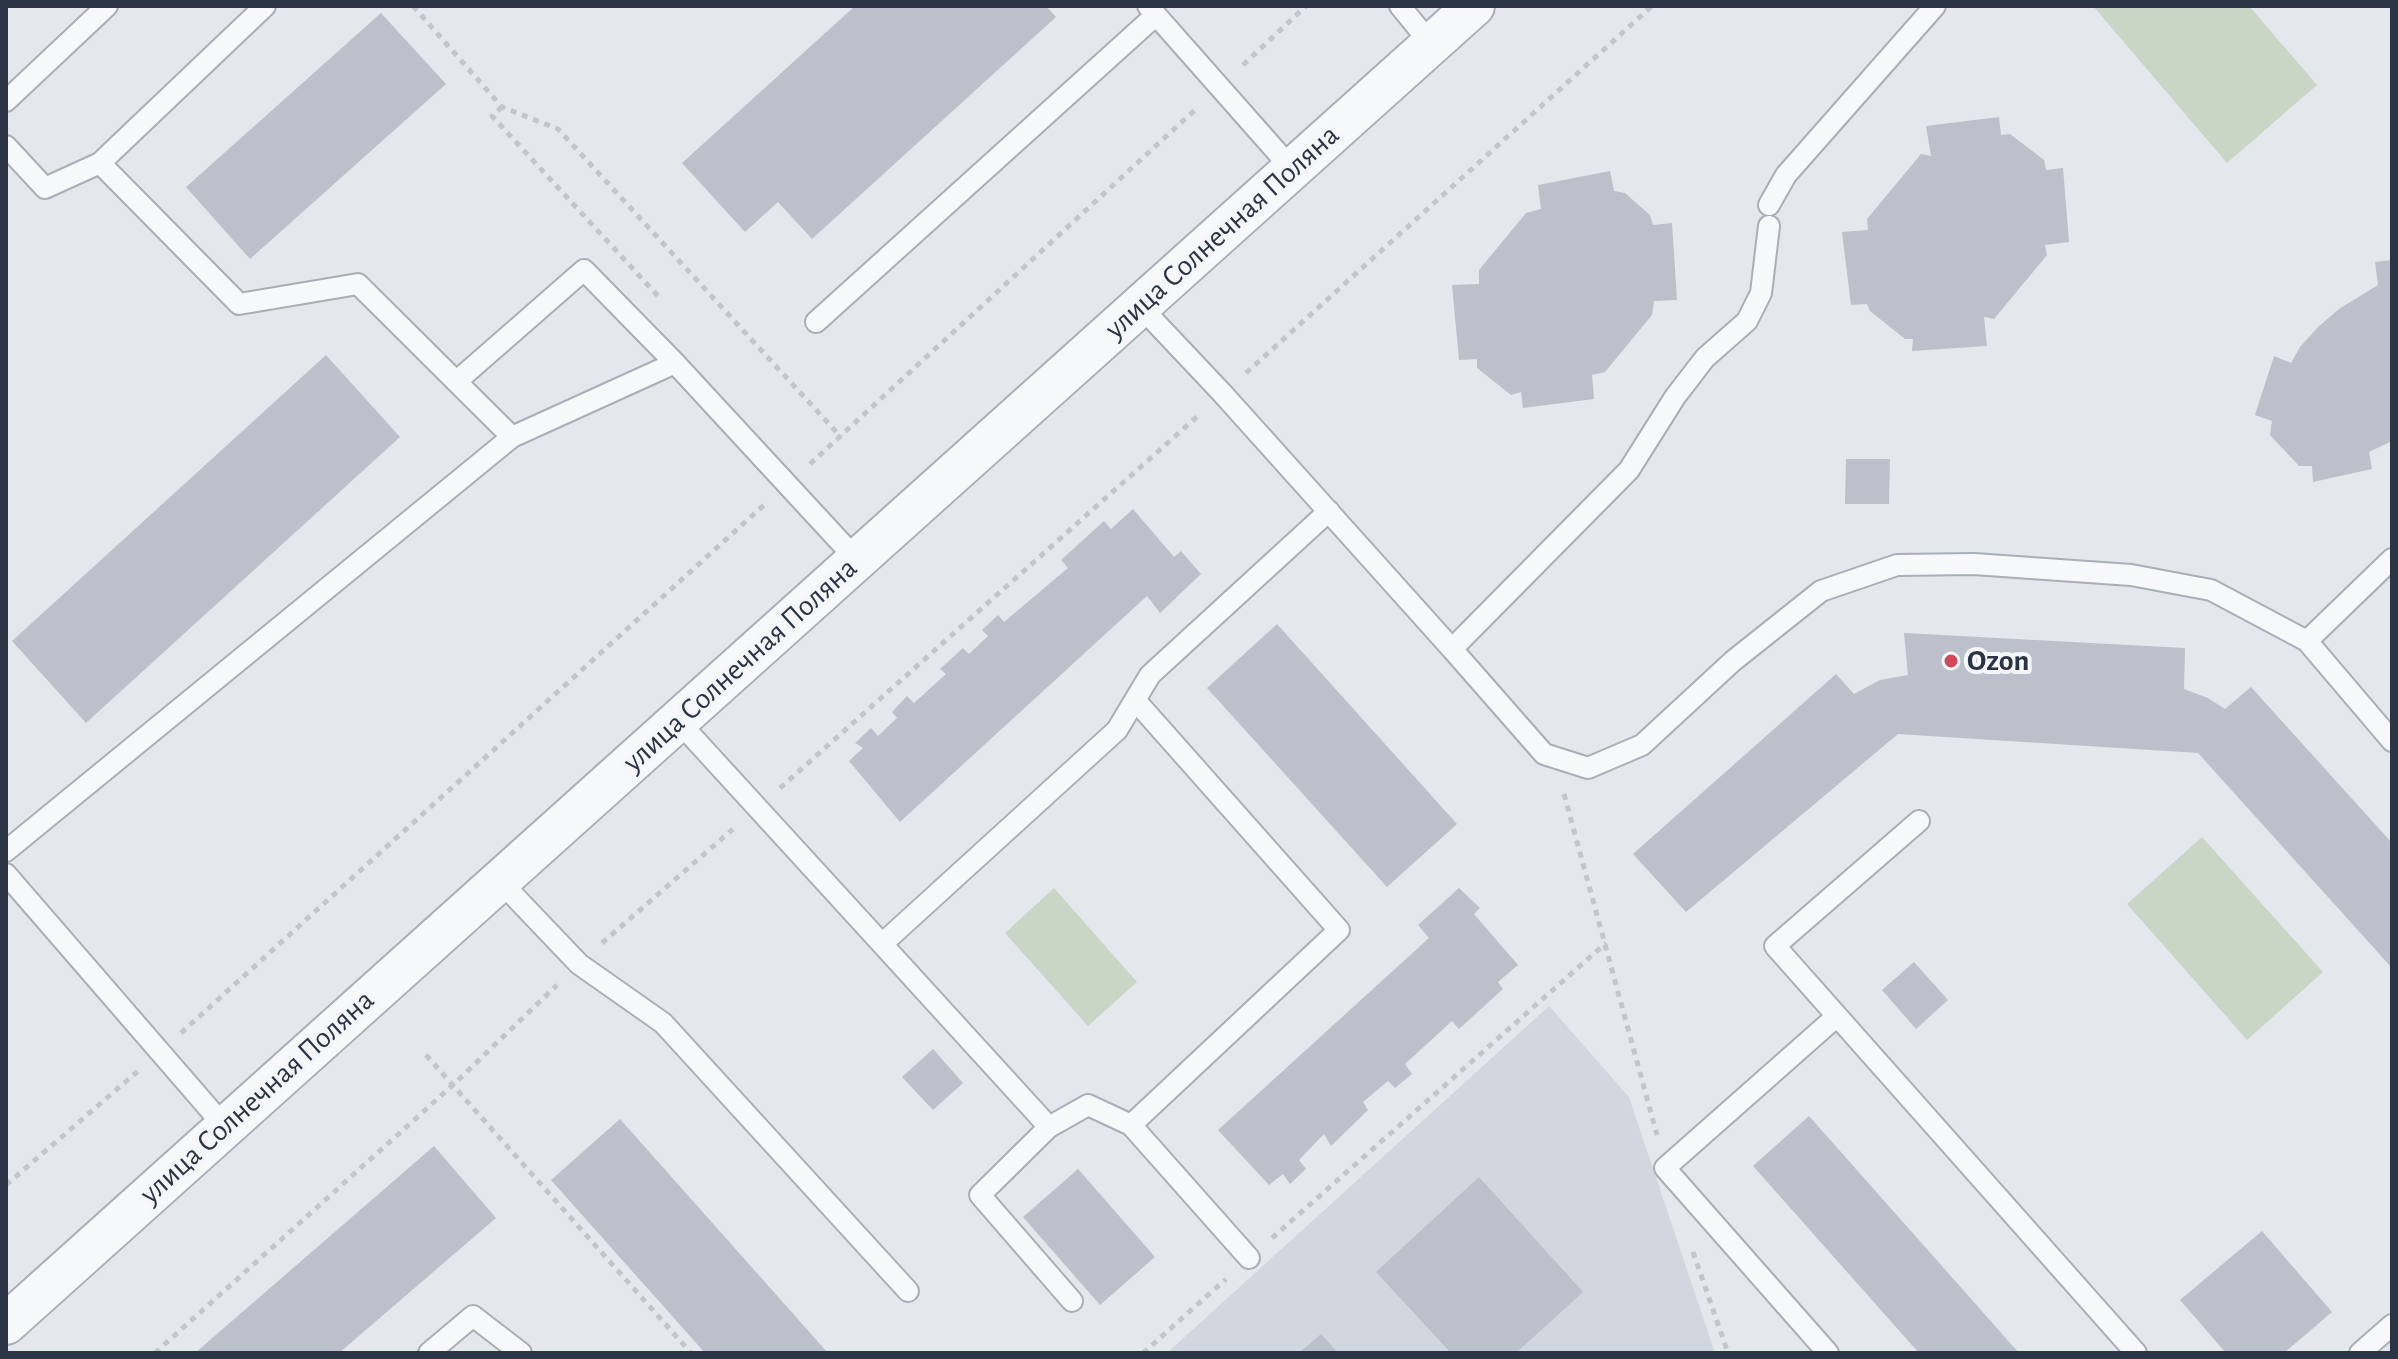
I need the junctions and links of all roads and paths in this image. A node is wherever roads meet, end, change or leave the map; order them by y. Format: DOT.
graph roads {
  1 [pos="107,6"];
  2 [pos="265,6"];
  3 [pos="413,6"];
  4 [pos="1306,6"];
  5 [pos="1400,6"];
  6 [pos="1474,6"];
  7 [pos="1652,6"];
  8 [pos="1935,6"];
  9 [pos="1152,10"];
  10 [pos="1431,44"];
  11 [pos="1220,86"];
  12 [pos="6,101"];
  13 [pos="502,107"];
  14 [pos="6,146"];
  15 [pos="100,163"];
  16 [pos="1292,169"];
  17 [pos="665,303"];
  18 [pos="1140,306"];
  19 [pos="816,322"];
  20 [pos="675,363"];
  21 [pos="457,381"];
  22 [pos="1223,394"];
  23 [pos="512,437"];
  24 [pos="841,437"];
  25 [pos="802,450"];
  26 [pos="812,462"];
  27 [pos="788,484"];
  28 [pos="1329,511"];
  29 [pos="2392,559"];
  30 [pos="857,560"];
  31 [pos="2307,641"];
  32 [pos="1452,649"];
  33 [pos="1135,700"];
  34 [pos="678,721"];
  35 [pos="2392,741"];
  36 [pos="1553,758"];
  37 [pos="758,808"];
  38 [pos="1919,821"];
  39 [pos="6,851"];
  40 [pos="6,874"];
  41 [pos="498,879"];
  42 [pos="1606,943"];
  43 [pos="882,944"];
  44 [pos="579,964"];
  45 [pos="1837,1016"];
  46 [pos="159,1053"];
  47 [pos="426,1055"];
  48 [pos="453,1085"];
  49 [pos="1131,1125"];
  50 [pos="225,1127"];
  51 [pos="1049,1127"];
  52 [pos="1665,1168"];
  53 [pos="6,1185"];
  54 [pos="1689,1239"];
  55 [pos="1249,1258"];
  56 [pos="908,1291"];
  57 [pos="1072,1301"];
  58 [pos="6,1324"];
  59 [pos="2392,1325"];
  60 [pos="155,1353"];
  61 [pos="429,1353"];
  62 [pos="521,1353"];
  63 [pos="691,1353"];
  64 [pos="1143,1353"];
  65 [pos="1728,1353"];
  66 [pos="1828,1353"];
  67 [pos="2136,1353"];
  68 [pos="2360,1353"];
  1 -- 12 [label="lane"];
  2 -- 15 [label="lane"];
  3 -- 13 [label="path"];
  4 -- 11 [label="path"];
  5 -- 10 [label="lane"];
  6 -- 10 [label="street, улица Солнечная Поляна"];
  7 -- 22 [label="path"];
  8 -- 32 [label="lane"];
  9 -- 11 [label="lane"];
  9 -- 19 [label="lane"];
  10 -- 16 [label="street, улица Солнечная Поляна"];
  11 -- 16 [label="lane"];
  11 -- 24 [label="path"];
  13 -- 17 [label="path"];
  13 -- 24 [label="path"];
  14 -- 15 [label="lane"];
  15 -- 21 [label="lane"];
  16 -- 18 [label="street, улица Солнечная Поляна"];
  18 -- 22 [label="lane"];
  18 -- 30 [label="street, улица Солнечная Поляна"];
  20 -- 21 [label="lane"];
  20 -- 23 [label="lane"];
  20 -- 27 [label="lane"];
  21 -- 23 [label="lane"];
  22 -- 28 [label="lane"];
  22 -- 37 [label="path"];
  23 -- 39 [label="lane"];
  24 -- 26 [label="path"];
  25 -- 26 [label="path"];
  26 -- 27 [label="path"];
  27 -- 30 [label="lane"];
  27 -- 46 [label="path"];
  28 -- 32 [label="lane"];
  28 -- 33 [label="lane"];
  29 -- 31 [label="lane"];
  30 -- 34 [label="street, улица Солнечная Поляна"];
  31 -- 35 [label="lane"];
  31 -- 36 [label="lane"];
  32 -- 36 [label="lane"];
  33 -- 43 [label="lane"];
  33 -- 49 [label="lane"];
  34 -- 37 [label="lane"];
  34 -- 41 [label="street, улица Солнечная Поляна"];
  36 -- 42 [label="path"];
  37 -- 43 [label="lane"];
  37 -- 44 [label="path"];
  38 -- 45 [label="lane"];
  40 -- 46 [label="lane"];
  41 -- 44 [label="lane"];
  41 -- 50 [label="street, улица Солнечная Поляна"];
  42 -- 52 [label="path"];
  42 -- 55 [label="path"];
  43 -- 51 [label="lane"];
  44 -- 48 [label="path"];
  44 -- 56 [label="lane"];
  45 -- 52 [label="lane"];
  45 -- 67 [label="lane"];
  46 -- 50 [label="lane"];
  46 -- 53 [label="path"];
  47 -- 48 [label="path"];
  48 -- 60 [label="path"];
  48 -- 63 [label="path"];
  49 -- 51 [label="lane"];
  49 -- 55 [label="lane"];
  50 -- 58 [label="street, улица Солнечная Поляна"];
  51 -- 57 [label="lane"];
  52 -- 66 [label="lane"];
  54 -- 65 [label="path"];
  55 -- 64 [label="path"];
  59 -- 68 [label="lane"];
  61 -- 62 [label="lane"];
}
